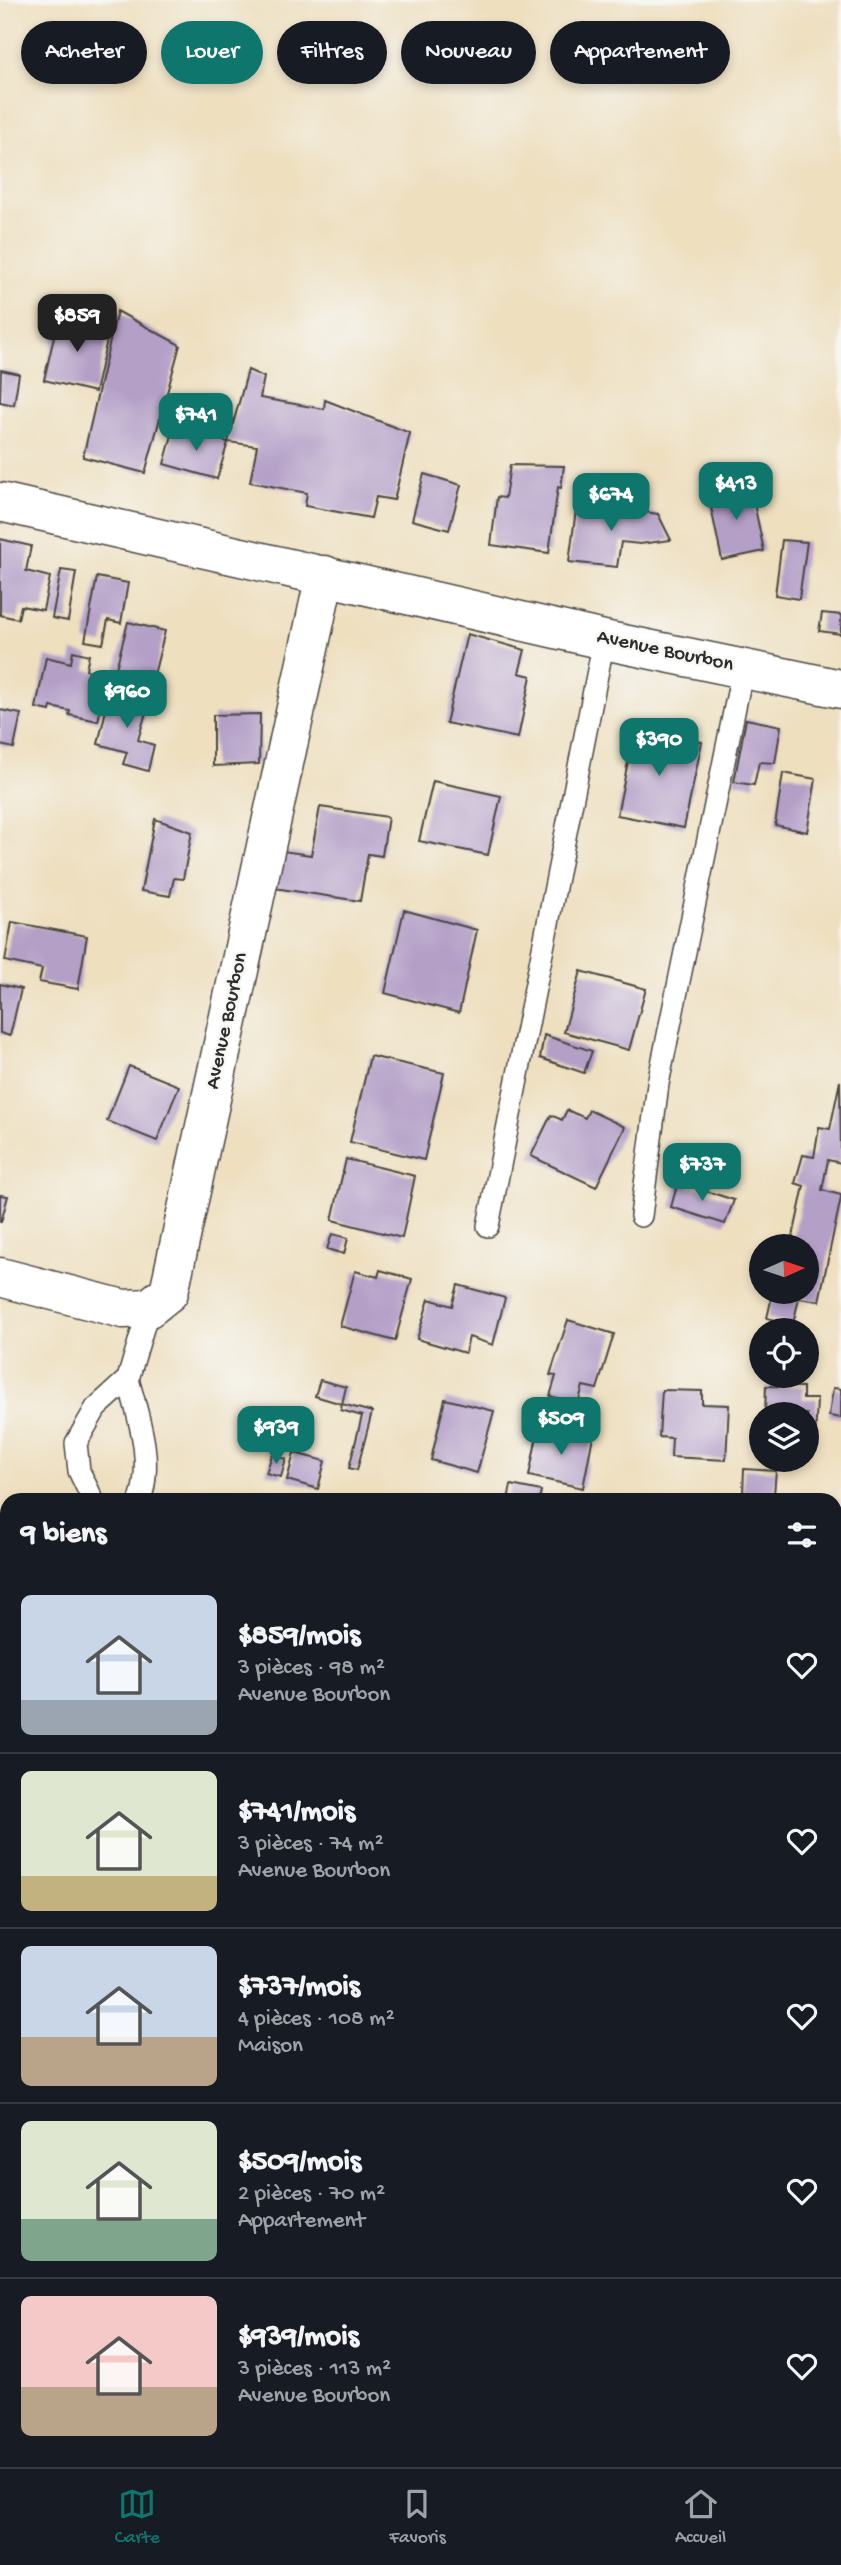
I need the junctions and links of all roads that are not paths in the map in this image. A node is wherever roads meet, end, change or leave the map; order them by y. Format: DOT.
graph roads {
  1 [pos="0,502"];
  2 [pos="325,575"];
  3 [pos="604,640"];
  4 [pos="743,668"];
  5 [pos="841,689"];
  6 [pos="641,1216"];
  7 [pos="488,1226"];
  8 [pos="0,1277"];
  9 [pos="149,1308"];
  10 [pos="128,1379"];
  11 [pos="90,1493"];
  12 [pos="142,1493"];
  1 -- 2 [label="street, Avenue Bourbon"];
  2 -- 3 [label="street, Avenue Bourbon"];
  2 -- 9 [label="street, Avenue Bourbon"];
  3 -- 4 [label="street, Avenue Bourbon"];
  3 -- 7 [label="lane"];
  4 -- 5 [label="street, Avenue Bourbon"];
  4 -- 6 [label="lane"];
  8 -- 9 [label="street"];
  9 -- 10 [label="lane"];
  10 -- 11 [label="lane"];
  10 -- 12 [label="lane"];
}
